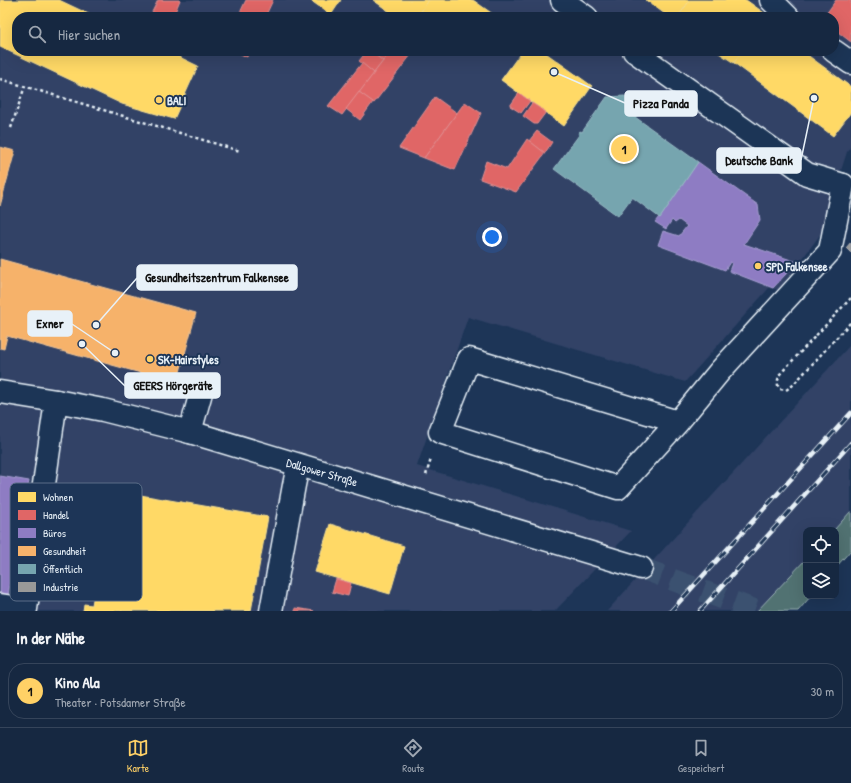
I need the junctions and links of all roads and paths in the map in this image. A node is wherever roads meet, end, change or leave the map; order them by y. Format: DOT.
graph roads {
  1 [pos="562,0"];
  2 [pos="771,0"];
  3 [pos="579,12"];
  4 [pos="783,12"];
  5 [pos="839,55"];
  6 [pos="641,56"];
  7 [pos="851,63"];
  8 [pos="0,79"];
  9 [pos="25,86"];
  10 [pos="12,128"];
  11 [pos="240,151"];
  12 [pos="847,183"];
  13 [pos="851,298"];
  14 [pos="851,322"];
  15 [pos="202,388"];
  16 [pos="0,392"];
  17 [pos="56,401"];
  18 [pos="678,422"];
  19 [pos="190,432"];
  20 [pos="298,466"];
  21 [pos="44,483"];
  22 [pos="641,568"];
  23 [pos="27,601"];
  24 [pos="0,605"];
  25 [pos="271,611"];
  1 -- 3 [label="street"];
  2 -- 4 [label="street"];
  5 -- 7 [label="street"];
  6 -- 12 [label="street"];
  8 -- 9 [label="path"];
  9 -- 10 [label="path"];
  9 -- 11 [label="path"];
  12 -- 18 [label="street"];
  13 -- 14 [label="path"];
  15 -- 19 [label="street"];
  16 -- 17 [label="street, Dallgower Straße"];
  17 -- 19 [label="street, Dallgower Straße"];
  17 -- 21 [label="street"];
  18 -- 18 [label="street"];
  19 -- 20 [label="street, Dallgower Straße"];
  20 -- 22 [label="street, Dallgower Straße"];
  20 -- 25 [label="street"];
  23 -- 24 [label="street"];
}
